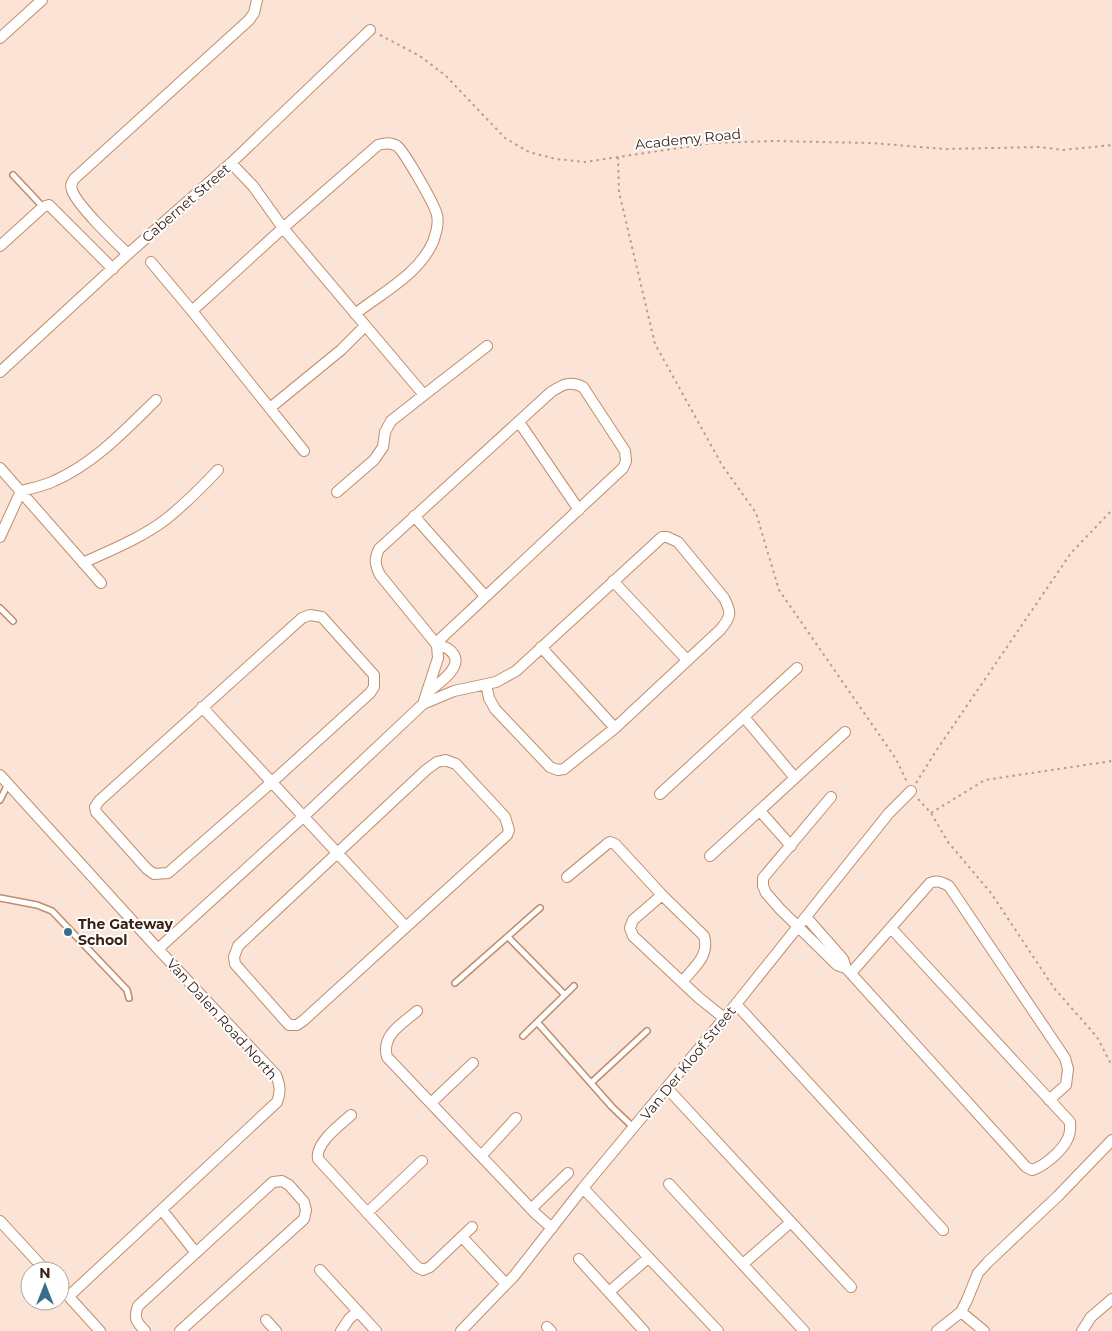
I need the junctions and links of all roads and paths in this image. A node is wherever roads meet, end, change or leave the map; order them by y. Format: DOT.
graph roads {
  1 [pos="42,0"];
  2 [pos="257,0"];
  3 [pos="370,30"];
  4 [pos="0,38"];
  5 [pos="1112,145"];
  6 [pos="618,157"];
  7 [pos="231,163"];
  8 [pos="12,175"];
  9 [pos="43,207"];
  10 [pos="283,228"];
  11 [pos="0,246"];
  12 [pos="128,254"];
  13 [pos="151,262"];
  14 [pos="113,269"];
  15 [pos="192,310"];
  16 [pos="355,314"];
  17 [pos="365,326"];
  18 [pos="487,346"];
  19 [pos="0,372"];
  20 [pos="424,394"];
  21 [pos="156,400"];
  22 [pos="270,408"];
  23 [pos="519,422"];
  24 [pos="304,451"];
  25 [pos="0,468"];
  26 [pos="218,470"];
  27 [pos="21,491"];
  28 [pos="337,492"];
  29 [pos="578,510"];
  30 [pos="1112,510"];
  31 [pos="414,516"];
  32 [pos="0,537"];
  33 [pos="84,563"];
  34 [pos="613,581"];
  35 [pos="100,583"];
  36 [pos="485,596"];
  37 [pos="0,608"];
  38 [pos="13,622"];
  39 [pos="437,644"];
  40 [pos="541,647"];
  41 [pos="687,660"];
  42 [pos="797,668"];
  43 [pos="486,684"];
  44 [pos="424,699"];
  45 [pos="202,708"];
  46 [pos="744,717"];
  47 [pos="615,728"];
  48 [pos="845,732"];
  49 [pos="1112,761"];
  50 [pos="0,775"];
  51 [pos="795,778"];
  52 [pos="272,782"];
  53 [pos="8,784"];
  54 [pos="911,791"];
  55 [pos="660,794"];
  56 [pos="831,797"];
  57 [pos="0,800"];
  58 [pos="760,811"];
  59 [pos="931,813"];
  60 [pos="304,817"];
  61 [pos="791,846"];
  62 [pos="338,852"];
  63 [pos="710,856"];
  64 [pos="567,877"];
  65 [pos="662,894"];
  66 [pos="0,898"];
  67 [pos="540,908"];
  68 [pos="806,917"];
  69 [pos="799,926"];
  70 [pos="406,928"];
  71 [pos="891,928"];
  72 [pos="508,936"];
  73 [pos="818,939"];
  74 [pos="158,949"];
  75 [pos="848,971"];
  76 [pos="682,982"];
  77 [pos="454,983"];
  78 [pos="574,986"];
  79 [pos="565,995"];
  80 [pos="129,998"];
  81 [pos="736,1004"];
  82 [pos="417,1011"];
  83 [pos="724,1018"];
  84 [pos="537,1022"];
  85 [pos="647,1031"];
  86 [pos="523,1036"];
  87 [pos="473,1063"];
  88 [pos="1112,1066"];
  89 [pos="591,1083"];
  90 [pos="666,1088"];
  91 [pos="1049,1100"];
  92 [pos="431,1103"];
  93 [pos="351,1115"];
  94 [pos="516,1118"];
  95 [pos="634,1128"];
  96 [pos="1112,1140"];
  97 [pos="482,1155"];
  98 [pos="422,1161"];
  99 [pos="568,1173"];
  100 [pos="669,1184"];
  101 [pos="583,1188"];
  102 [pos="531,1209"];
  103 [pos="162,1210"];
  104 [pos="367,1213"];
  105 [pos="0,1221"];
  106 [pos="791,1222"];
  107 [pos="472,1227"];
  108 [pos="552,1228"];
  109 [pos="943,1230"];
  110 [pos="462,1237"];
  111 [pos="196,1253"];
  112 [pos="648,1258"];
  113 [pos="579,1259"];
  114 [pos="37,1261"];
  115 [pos="743,1264"];
  116 [pos="320,1270"];
  117 [pos="506,1284"];
  118 [pos="851,1287"];
  119 [pos="609,1292"];
  120 [pos="70,1295"];
  121 [pos="70,1297"];
  122 [pos="1112,1299"];
  123 [pos="358,1311"];
  124 [pos="961,1312"];
  125 [pos="266,1320"];
  126 [pos="100,1331"];
  127 [pos="145,1331"];
  128 [pos="180,1331"];
  129 [pos="276,1331"];
  130 [pos="341,1331"];
  131 [pos="376,1331"];
  132 [pos="462,1331"];
  133 [pos="644,1331"];
  134 [pos="718,1331"];
  135 [pos="804,1331"];
  136 [pos="936,1331"];
  137 [pos="984,1331"];
  138 [pos="1082,1331"];
  1 -- 4 [label="street"];
  2 -- 12 [label="street"];
  3 -- 6 [label="path, Academy Road"];
  3 -- 7 [label="street, Cabernet Street"];
  5 -- 6 [label="path, Academy Road"];
  6 -- 54 [label="path"];
  7 -- 10 [label="street"];
  7 -- 12 [label="street, Cabernet Street"];
  8 -- 9 [label="lane"];
  9 -- 11 [label="street"];
  9 -- 14 [label="street"];
  10 -- 15 [label="street"];
  10 -- 16 [label="street"];
  10 -- 16 [label="street"];
  12 -- 14 [label="street, Cabernet Street"];
  13 -- 15 [label="street"];
  14 -- 19 [label="street, Cabernet Street"];
  15 -- 22 [label="street"];
  16 -- 17 [label="street"];
  17 -- 20 [label="street"];
  17 -- 22 [label="street"];
  18 -- 20 [label="street"];
  20 -- 28 [label="street"];
  21 -- 27 [label="street"];
  22 -- 24 [label="street"];
  23 -- 29 [label="street"];
  23 -- 29 [label="street"];
  23 -- 31 [label="street"];
  25 -- 27 [label="street"];
  26 -- 33 [label="street"];
  27 -- 32 [label="street"];
  27 -- 33 [label="street"];
  29 -- 36 [label="street"];
  30 -- 54 [label="path"];
  31 -- 36 [label="street"];
  31 -- 39 [label="street"];
  33 -- 35 [label="street"];
  34 -- 40 [label="street"];
  34 -- 41 [label="street"];
  34 -- 41 [label="street"];
  36 -- 39 [label="street"];
  37 -- 38 [label="lane"];
  39 -- 44 [label="street"];
  39 -- 44 [label="street"];
  40 -- 43 [label="street"];
  40 -- 47 [label="street"];
  41 -- 47 [label="street"];
  42 -- 46 [label="street"];
  43 -- 44 [label="street"];
  43 -- 47 [label="street"];
  44 -- 60 [label="street"];
  45 -- 52 [label="street"];
  45 -- 52 [label="street"];
  45 -- 52 [label="street"];
  46 -- 51 [label="street"];
  46 -- 55 [label="street"];
  48 -- 51 [label="street"];
  49 -- 59 [label="path"];
  50 -- 53 [label="street, Van Dalen Road North"];
  51 -- 58 [label="street"];
  52 -- 60 [label="street"];
  53 -- 57 [label="lane"];
  53 -- 74 [label="street, Van Dalen Road North"];
  54 -- 59 [label="path"];
  54 -- 68 [label="street, Van Der Kloof Street"];
  56 -- 61 [label="street"];
  58 -- 61 [label="street"];
  58 -- 63 [label="street"];
  59 -- 88 [label="path"];
  60 -- 62 [label="street"];
  60 -- 74 [label="street"];
  61 -- 69 [label="street"];
  62 -- 70 [label="street"];
  62 -- 70 [label="street"];
  62 -- 70 [label="street"];
  64 -- 65 [label="street"];
  65 -- 76 [label="street"];
  65 -- 76 [label="street"];
  66 -- 80 [label="lane"];
  67 -- 72 [label="lane"];
  68 -- 69 [label="street, Van Der Kloof Street"];
  68 -- 73 [label="street"];
  69 -- 73 [label="street"];
  69 -- 81 [label="street, Van Der Kloof Street"];
  71 -- 75 [label="street"];
  71 -- 91 [label="street"];
  71 -- 91 [label="street"];
  72 -- 77 [label="lane"];
  72 -- 79 [label="lane"];
  73 -- 75 [label="street"];
  74 -- 103 [label="street, Van Dalen Road North"];
  75 -- 91 [label="street"];
  76 -- 83 [label="street"];
  78 -- 79 [label="lane"];
  79 -- 84 [label="lane"];
  81 -- 83 [label="street, Van Der Kloof Street"];
  81 -- 109 [label="street"];
  82 -- 92 [label="street"];
  83 -- 90 [label="street, Van Der Kloof Street"];
  84 -- 86 [label="lane"];
  84 -- 89 [label="lane"];
  85 -- 89 [label="lane"];
  87 -- 92 [label="street"];
  89 -- 95 [label="lane"];
  90 -- 95 [label="street, Van Der Kloof Street"];
  90 -- 106 [label="street"];
  92 -- 97 [label="street"];
  93 -- 104 [label="street"];
  94 -- 97 [label="street"];
  95 -- 101 [label="street, Van Der Kloof Street"];
  96 -- 124 [label="street"];
  97 -- 102 [label="street"];
  98 -- 104 [label="street"];
  99 -- 102 [label="street"];
  100 -- 115 [label="street"];
  101 -- 108 [label="street, Van Der Kloof Street"];
  101 -- 112 [label="street"];
  102 -- 108 [label="street"];
  103 -- 111 [label="street"];
  103 -- 120 [label="street, Van Dalen Road North"];
  104 -- 110 [label="street"];
  105 -- 114 [label="street"];
  106 -- 115 [label="street"];
  106 -- 118 [label="street"];
  107 -- 110 [label="street"];
  108 -- 117 [label="street, Van Der Kloof Street"];
  110 -- 117 [label="street"];
  111 -- 127 [label="street"];
  111 -- 128 [label="street"];
  112 -- 119 [label="street"];
  112 -- 134 [label="street"];
  113 -- 119 [label="street"];
  115 -- 135 [label="street"];
  116 -- 123 [label="street"];
  117 -- 132 [label="street, Van Der Kloof Street"];
  119 -- 133 [label="street"];
  121 -- 126 [label="street"];
  122 -- 138 [label="street"];
  123 -- 130 [label="street"];
  123 -- 131 [label="street"];
  124 -- 136 [label="street"];
  124 -- 137 [label="street"];
  125 -- 129 [label="street"];
}
